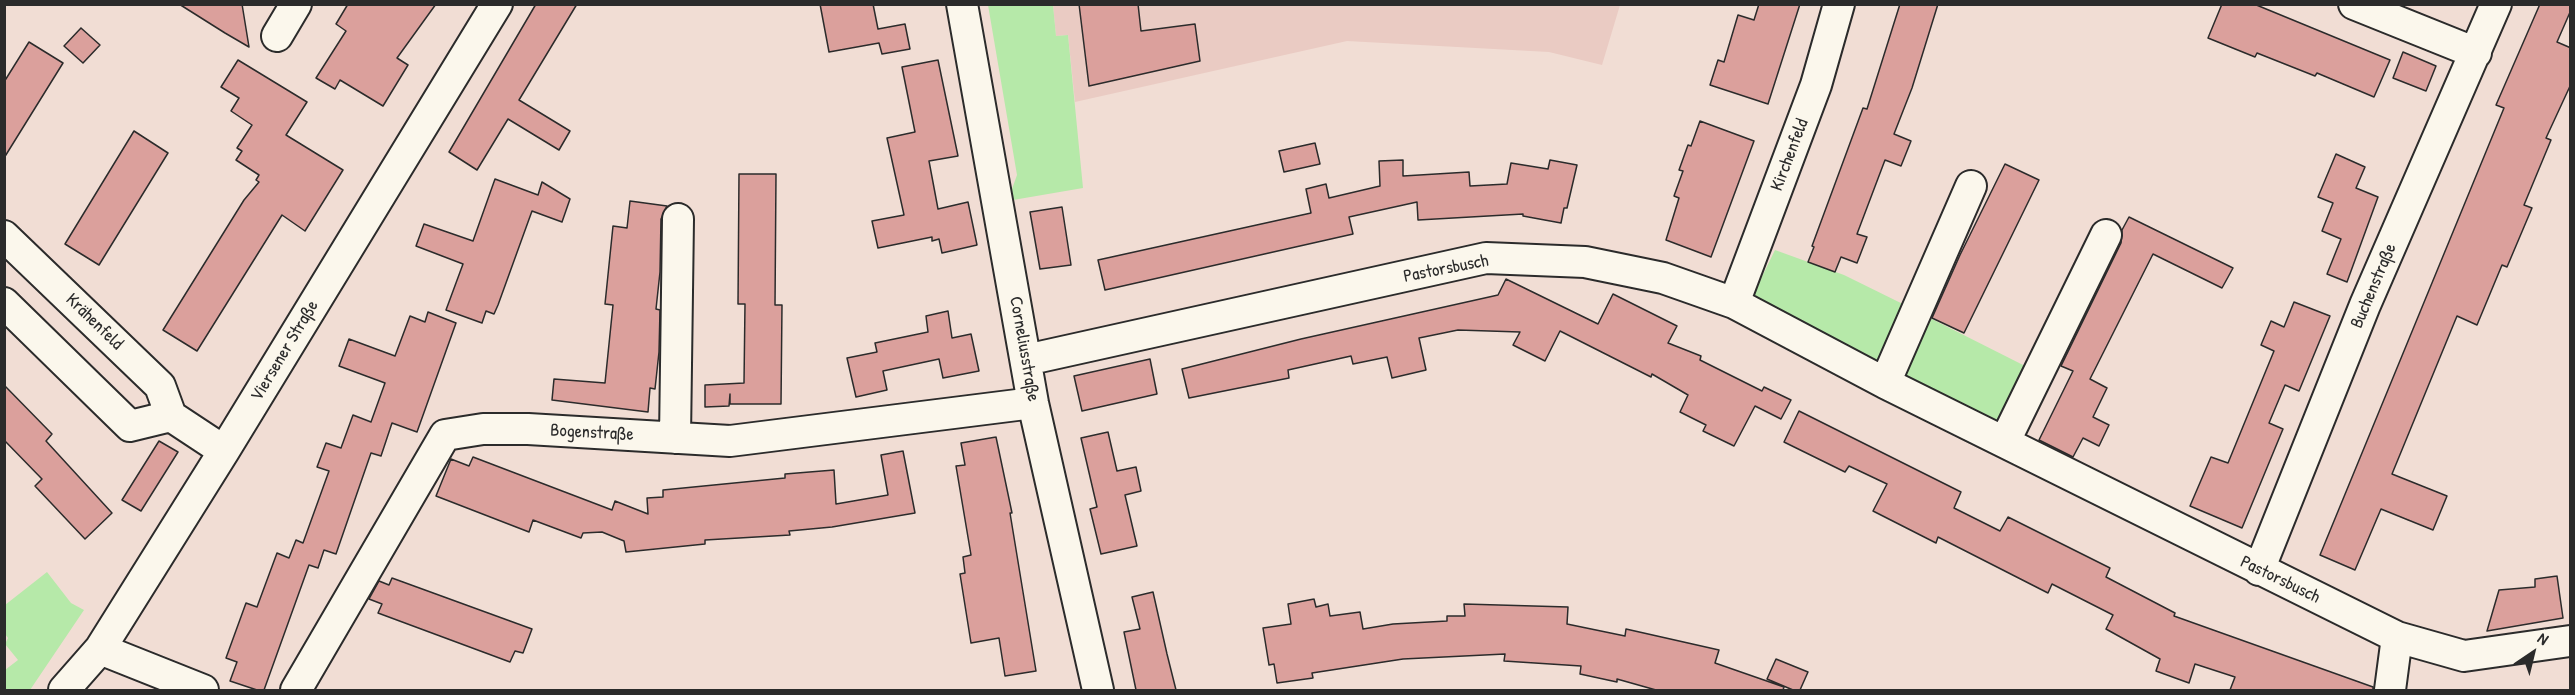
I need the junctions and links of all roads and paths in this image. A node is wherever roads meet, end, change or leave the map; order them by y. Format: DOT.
graph roads {
  1 [pos="296,4"];
  2 [pos="497,4"];
  3 [pos="962,4"];
  4 [pos="1839,4"];
  5 [pos="2354,4"];
  6 [pos="2496,4"];
  7 [pos="277,36"];
  8 [pos="2476,53"];
  9 [pos="1971,186"];
  10 [pos="678,219"];
  11 [pos="2106,235"];
  12 [pos="4,236"];
  13 [pos="4,303"];
  14 [pos="1734,303"];
  15 [pos="1026,360"];
  16 [pos="1885,383"];
  17 [pos="1033,403"];
  18 [pos="171,416"];
  19 [pos="675,438"];
  20 [pos="2005,441"];
  21 [pos="224,451"];
  22 [pos="2259,570"];
  23 [pos="2397,638"];
  24 [pos="2571,641"];
  25 [pos="100,649"];
  26 [pos="64,690"];
  27 [pos="203,690"];
  28 [pos="296,690"];
  29 [pos="1098,690"];
  30 [pos="2390,690"];
  1 -- 7 [label="street"];
  2 -- 21 [label="street, Viersener Straße"];
  3 -- 15 [label="street, Corneliusstraße"];
  4 -- 14 [label="street, Kirchenfeld"];
  5 -- 8 [label="street"];
  6 -- 8 [label="street, Buchenstraße"];
  8 -- 22 [label="street, Buchenstraße"];
  9 -- 16 [label="street"];
  10 -- 19 [label="street"];
  11 -- 20 [label="street"];
  12 -- 18 [label="street, Krähenfeld"];
  13 -- 18 [label="street"];
  14 -- 15 [label="street, Pastorsbusch"];
  14 -- 16 [label="street, Pastorsbusch"];
  15 -- 17 [label="street, Corneliusstraße"];
  16 -- 20 [label="street, Pastorsbusch"];
  17 -- 19 [label="street, Bogenstraße"];
  17 -- 29 [label="street, Corneliusstraße"];
  18 -- 21 [label="street"];
  19 -- 28 [label="street, Bogenstraße"];
  20 -- 22 [label="street, Pastorsbusch"];
  21 -- 25 [label="street, Viersener Straße"];
  22 -- 23 [label="street, Pastorsbusch"];
  23 -- 24 [label="street, Pastorsbusch"];
  23 -- 30 [label="street"];
  25 -- 26 [label="street, Viersener Straße"];
  25 -- 27 [label="street"];
}
